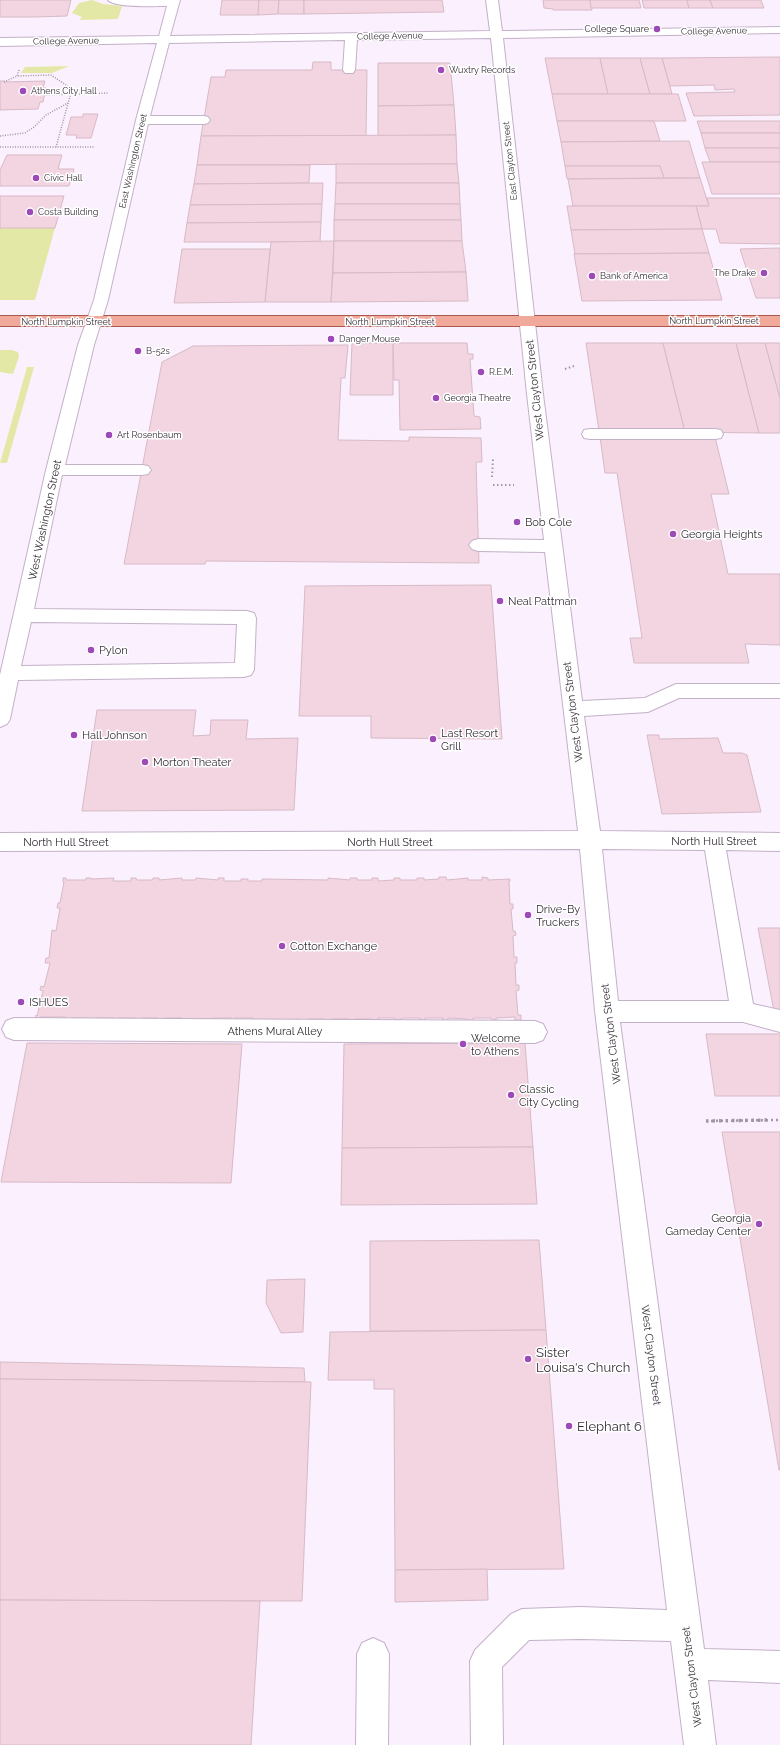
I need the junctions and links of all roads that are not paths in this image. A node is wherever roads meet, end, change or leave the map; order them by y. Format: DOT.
graph roads {
  1 [pos="114,0"];
  2 [pos="492,0"];
  3 [pos="174,1"];
  4 [pos="780,30"];
  5 [pos="496,35"];
  6 [pos="351,37"];
  7 [pos="164,39"];
  8 [pos="0,42"];
  9 [pos="349,70"];
  10 [pos="142,120"];
  11 [pos="204,120"];
  12 [pos="780,321"];
  13 [pos="0,322"];
  14 [pos="94,322"];
  15 [pos="528,322"];
  16 [pos="590,434"];
  17 [pos="715,434"];
  18 [pos="55,470"];
  19 [pos="142,470"];
  20 [pos="478,546"];
  21 [pos="554,546"];
  22 [pos="24,615"];
  23 [pos="11,673"];
  24 [pos="780,691"];
  25 [pos="573,709"];
  26 [pos="0,719"];
  27 [pos="590,840"];
  28 [pos="714,841"];
  29 [pos="0,842"];
  30 [pos="780,842"];
  31 [pos="607,1011"];
  32 [pos="743,1012"];
  33 [pos="780,1021"];
  34 [pos="14,1029"];
  35 [pos="535,1032"];
  36 [pos="686,1626"];
  37 [pos="373,1654"];
  38 [pos="690,1664"];
  39 [pos="780,1667"];
  40 [pos="372,1745"];
  41 [pos="487,1745"];
  42 [pos="700,1745"];
  1 -- 3 [label="street"];
  2 -- 5 [label="street, East Clayton Street"];
  3 -- 7 [label="street, East Washington Street"];
  4 -- 5 [label="street, College Avenue"];
  5 -- 6 [label="street, College Avenue"];
  5 -- 15 [label="street, East Clayton Street"];
  6 -- 7 [label="street, College Avenue"];
  6 -- 9 [label="street"];
  7 -- 8 [label="street, College Avenue"];
  7 -- 10 [label="street, East Washington Street"];
  10 -- 11 [label="street"];
  10 -- 14 [label="street, East Washington Street"];
  12 -- 15 [label="main road, North Lumpkin Street"];
  13 -- 14 [label="main road, North Lumpkin Street"];
  14 -- 15 [label="main road, North Lumpkin Street"];
  14 -- 18 [label="street, West Washington Street"];
  15 -- 21 [label="street, West Clayton Street"];
  16 -- 17 [label="street"];
  18 -- 19 [label="street"];
  18 -- 22 [label="street, West Washington Street"];
  20 -- 21 [label="street"];
  21 -- 25 [label="street, West Clayton Street"];
  22 -- 23 [label="street, West Washington Street"];
  22 -- 23 [label="street"];
  23 -- 26 [label="street, West Washington Street"];
  24 -- 25 [label="street"];
  25 -- 27 [label="street, West Clayton Street"];
  27 -- 28 [label="street, North Hull Street"];
  27 -- 29 [label="street, North Hull Street"];
  27 -- 31 [label="street, West Clayton Street"];
  28 -- 30 [label="street, North Hull Street"];
  28 -- 32 [label="street"];
  31 -- 32 [label="street"];
  31 -- 36 [label="street, West Clayton Street"];
  32 -- 33 [label="street"];
  34 -- 35 [label="street, Athens Mural Alley"];
  36 -- 38 [label="street, West Clayton Street"];
  36 -- 41 [label="street"];
  37 -- 40 [label="street"];
  38 -- 39 [label="street"];
  38 -- 42 [label="street, West Clayton Street"];
}
